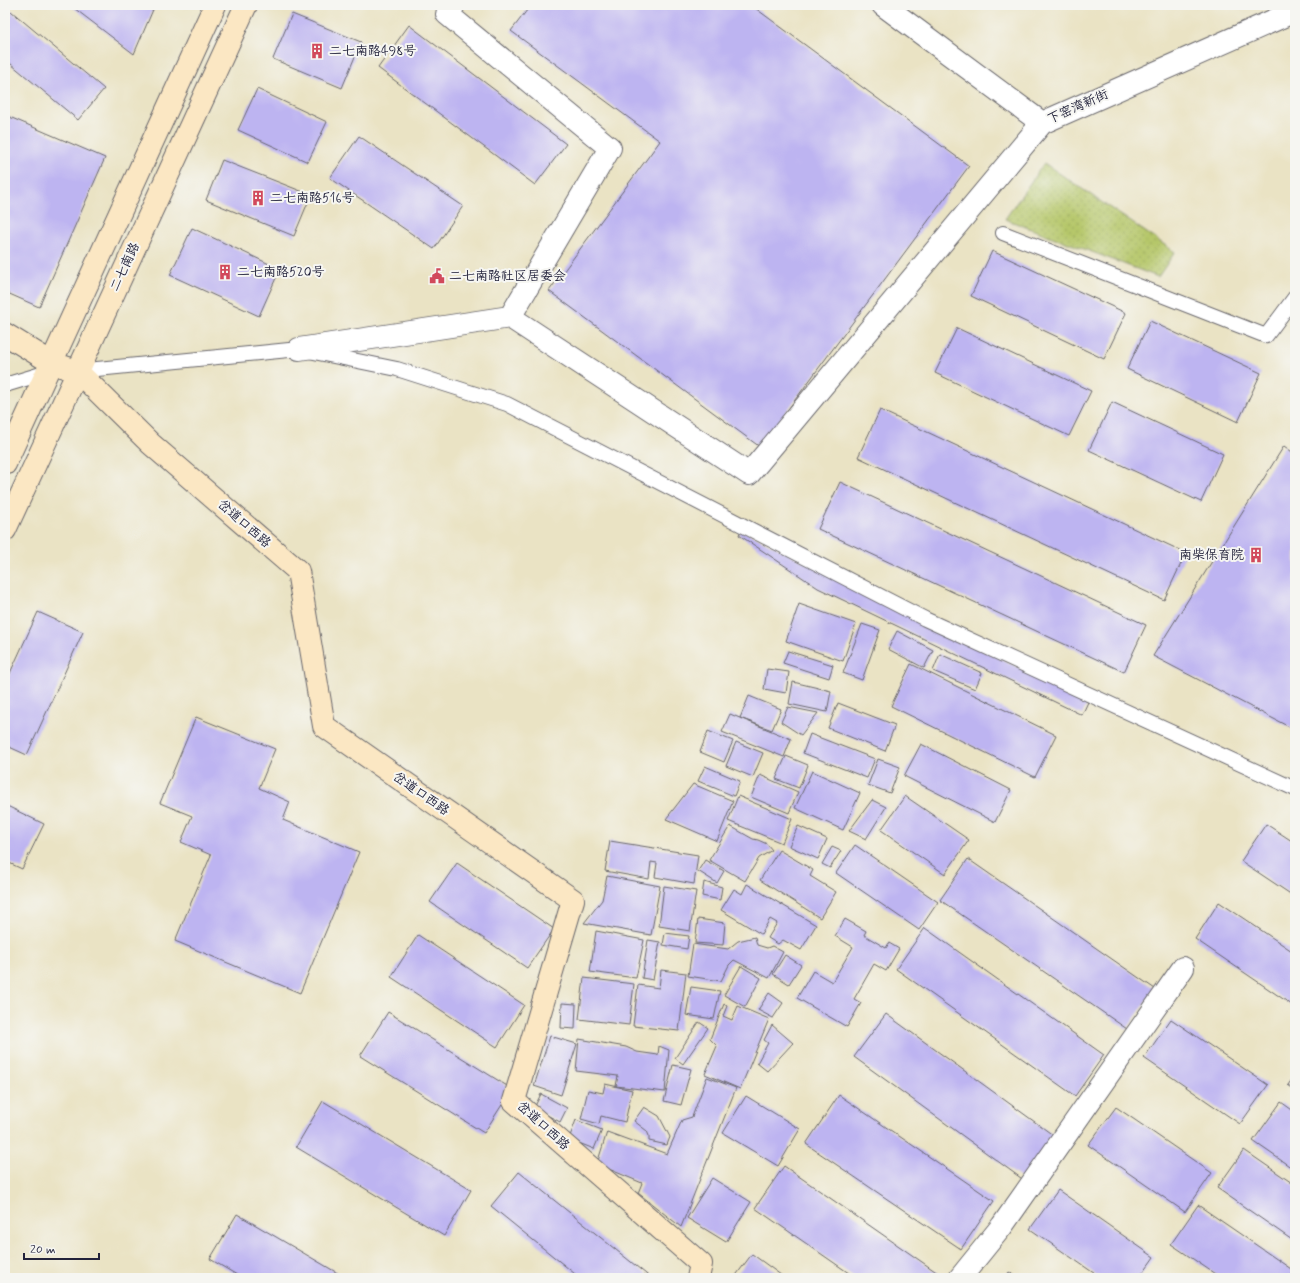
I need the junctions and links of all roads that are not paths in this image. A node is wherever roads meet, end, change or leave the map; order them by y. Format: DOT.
graph roads {
  1 [pos="215,5"];
  2 [pos="246,5"];
  3 [pos="454,5"];
  4 [pos="883,5"];
  5 [pos="1295,11"];
  6 [pos="1042,123"];
  7 [pos="1003,233"];
  8 [pos="1295,297"];
  9 [pos="510,317"];
  10 [pos="5,334"];
  11 [pos="299,349"];
  12 [pos="50,367"];
  13 [pos="77,372"];
  14 [pos="5,385"];
  15 [pos="5,464"];
  16 [pos="5,530"];
  17 [pos="1295,789"];
  18 [pos="1183,968"];
  19 [pos="698,1278"];
  20 [pos="960,1278"];
  1 -- 12 [label="street, 二七南路"];
  2 -- 13 [label="street, 二七南路"];
  3 -- 9 [label="street"];
  4 -- 6 [label="street, 下窑湾新街"];
  5 -- 6 [label="street, 下窑湾新街"];
  6 -- 9 [label="street"];
  7 -- 8 [label="lane"];
  9 -- 11 [label="street"];
  10 -- 12 [label="street, 岔道口西路"];
  11 -- 13 [label="lane"];
  11 -- 17 [label="lane"];
  12 -- 13 [label="street, 岔道口西路"];
  12 -- 14 [label="lane"];
  12 -- 15 [label="street, 二七南路"];
  13 -- 16 [label="street, 二七南路"];
  13 -- 19 [label="street, 岔道口西路"];
  18 -- 20 [label="street"];
}
